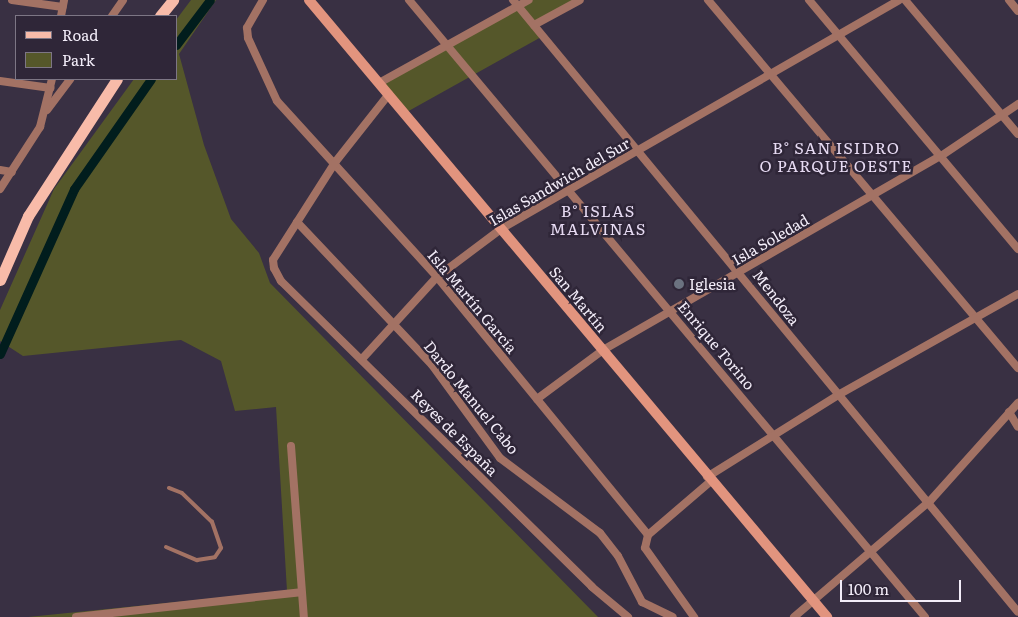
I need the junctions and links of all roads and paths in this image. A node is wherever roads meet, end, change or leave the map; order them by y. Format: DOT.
graph roads {
  1 [pos="12,0"];
  2 [pos="123,0"];
  3 [pos="173,0"];
  4 [pos="180,0"];
  5 [pos="263,0"];
  6 [pos="309,0"];
  7 [pos="409,0"];
  8 [pos="529,0"];
  9 [pos="580,0"];
  10 [pos="708,0"];
  11 [pos="809,0"];
  12 [pos="899,0"];
  13 [pos="905,0"];
  14 [pos="1009,0"];
  15 [pos="516,3"];
  16 [pos="63,4"];
  17 [pos="1018,11"];
  18 [pos="113,15"];
  19 [pos="161,15"];
  20 [pos="169,15"];
  21 [pos="534,25"];
  22 [pos="838,34"];
  23 [pos="448,45"];
  24 [pos="770,76"];
  25 [pos="52,80"];
  26 [pos="69,80"];
  27 [pos="111,80"];
  28 [pos="116,80"];
  29 [pos="0,81"];
  30 [pos="379,83"];
  31 [pos="50,88"];
  32 [pos="389,94"];
  33 [pos="1018,104"];
  34 [pos="45,114"];
  35 [pos="1003,116"];
  36 [pos="1018,134"];
  37 [pos="641,150"];
  38 [pos="941,156"];
  39 [pos="336,161"];
  40 [pos="0,170"];
  41 [pos="12,172"];
  42 [pos="0,189"];
  43 [pos="569,191"];
  44 [pos="874,195"];
  45 [pos="298,222"];
  46 [pos="501,229"];
  47 [pos="1018,249"];
  48 [pos="0,263"];
  49 [pos="740,272"];
  50 [pos="437,277"];
  51 [pos="0,280"];
  52 [pos="1018,294"];
  53 [pos="670,310"];
  54 [pos="979,319"];
  55 [pos="392,325"];
  56 [pos="603,350"];
  57 [pos="362,359"];
  58 [pos="1018,368"];
  59 [pos="838,395"];
  60 [pos="537,399"];
  61 [pos="1018,404"];
  62 [pos="1009,412"];
  63 [pos="1018,427"];
  64 [pos="774,436"];
  65 [pos="291,446"];
  66 [pos="709,479"];
  67 [pos="169,488"];
  68 [pos="930,501"];
  69 [pos="648,535"];
  70 [pos="166,547"];
  71 [pos="872,550"];
  72 [pos="301,592"];
  73 [pos="812,599"];
  74 [pos="1018,612"];
  75 [pos="87,616"];
  76 [pos="76,617"];
  77 [pos="304,617"];
  78 [pos="628,617"];
  79 [pos="673,617"];
  80 [pos="692,617"];
  81 [pos="794,617"];
  82 [pos="827,617"];
  83 [pos="925,617"];
  1 -- 16 [label="street"];
  2 -- 18 [label="street"];
  3 -- 19 [label="main road"];
  4 -- 20 [label="main road"];
  5 -- 39 [label="street, Isla Martín García"];
  6 -- 30 [label="main road, San Martín"];
  7 -- 23 [label="street, Enrique Torino"];
  8 -- 15 [label="street"];
  9 -- 21 [label="street"];
  10 -- 24 [label="street"];
  11 -- 22 [label="street"];
  12 -- 22 [label="street, Islas Sandwich del Sur"];
  13 -- 35 [label="street"];
  14 -- 17 [label="street"];
  15 -- 21 [label="street, Mendoza"];
  15 -- 23 [label="street"];
  21 -- 37 [label="street, Mendoza"];
  22 -- 24 [label="street, Islas Sandwich del Sur"];
  22 -- 38 [label="street"];
  23 -- 30 [label="street"];
  23 -- 43 [label="street, Enrique Torino"];
  24 -- 37 [label="street, Islas Sandwich del Sur"];
  24 -- 44 [label="street"];
  25 -- 31 [label="street"];
  26 -- 34 [label="street"];
  27 -- 48 [label="main road"];
  28 -- 51 [label="main road"];
  29 -- 31 [label="street"];
  30 -- 32 [label="main road, San Martín"];
  31 -- 34 [label="street"];
  32 -- 39 [label="street"];
  32 -- 46 [label="main road, San Martín"];
  33 -- 35 [label="street, Isla Soledad"];
  34 -- 41 [label="street"];
  35 -- 36 [label="street"];
  35 -- 38 [label="street, Isla Soledad"];
  37 -- 43 [label="street, Islas Sandwich del Sur"];
  37 -- 49 [label="street, Mendoza"];
  38 -- 44 [label="street, Isla Soledad"];
  38 -- 47 [label="street"];
  39 -- 45 [label="street"];
  39 -- 50 [label="street, Isla Martín García"];
  40 -- 41 [label="street"];
  41 -- 42 [label="street"];
  43 -- 46 [label="street, Islas Sandwich del Sur"];
  43 -- 53 [label="street, Enrique Torino"];
  44 -- 49 [label="street, Isla Soledad"];
  44 -- 54 [label="street"];
  45 -- 55 [label="street, Dardo Manuel Cabo"];
  45 -- 57 [label="street, Reyes de España"];
  46 -- 50 [label="street, Islas Sandwich del Sur"];
  46 -- 56 [label="main road, San Martín"];
  49 -- 53 [label="street, Isla Soledad"];
  49 -- 59 [label="street, Mendoza"];
  50 -- 55 [label="street, Islas Sandwich del Sur"];
  50 -- 60 [label="street, Isla Martín García"];
  52 -- 54 [label="street"];
  53 -- 56 [label="street, Isla Soledad"];
  53 -- 64 [label="street, Enrique Torino"];
  54 -- 58 [label="street"];
  54 -- 59 [label="street"];
  55 -- 57 [label="street, Islas Sandwich del Sur"];
  55 -- 79 [label="street, Dardo Manuel Cabo"];
  56 -- 60 [label="street, Isla Soledad"];
  56 -- 66 [label="main road, San Martín"];
  57 -- 78 [label="street, Reyes de España"];
  59 -- 64 [label="street"];
  59 -- 68 [label="street, Mendoza"];
  60 -- 69 [label="street, Isla Martín García"];
  61 -- 62 [label="street"];
  62 -- 63 [label="street"];
  62 -- 68 [label="street"];
  64 -- 66 [label="street"];
  64 -- 71 [label="street, Enrique Torino"];
  65 -- 72 [label="street"];
  66 -- 69 [label="street"];
  66 -- 73 [label="main road, San Martín"];
  67 -- 70 [label="lane"];
  68 -- 71 [label="street"];
  68 -- 74 [label="street, Mendoza"];
  69 -- 80 [label="street"];
  71 -- 73 [label="street"];
  71 -- 83 [label="street, Enrique Torino"];
  72 -- 75 [label="street"];
  72 -- 77 [label="street"];
  73 -- 81 [label="street"];
  73 -- 82 [label="main road, San Martín"];
  75 -- 76 [label="street"];
}
